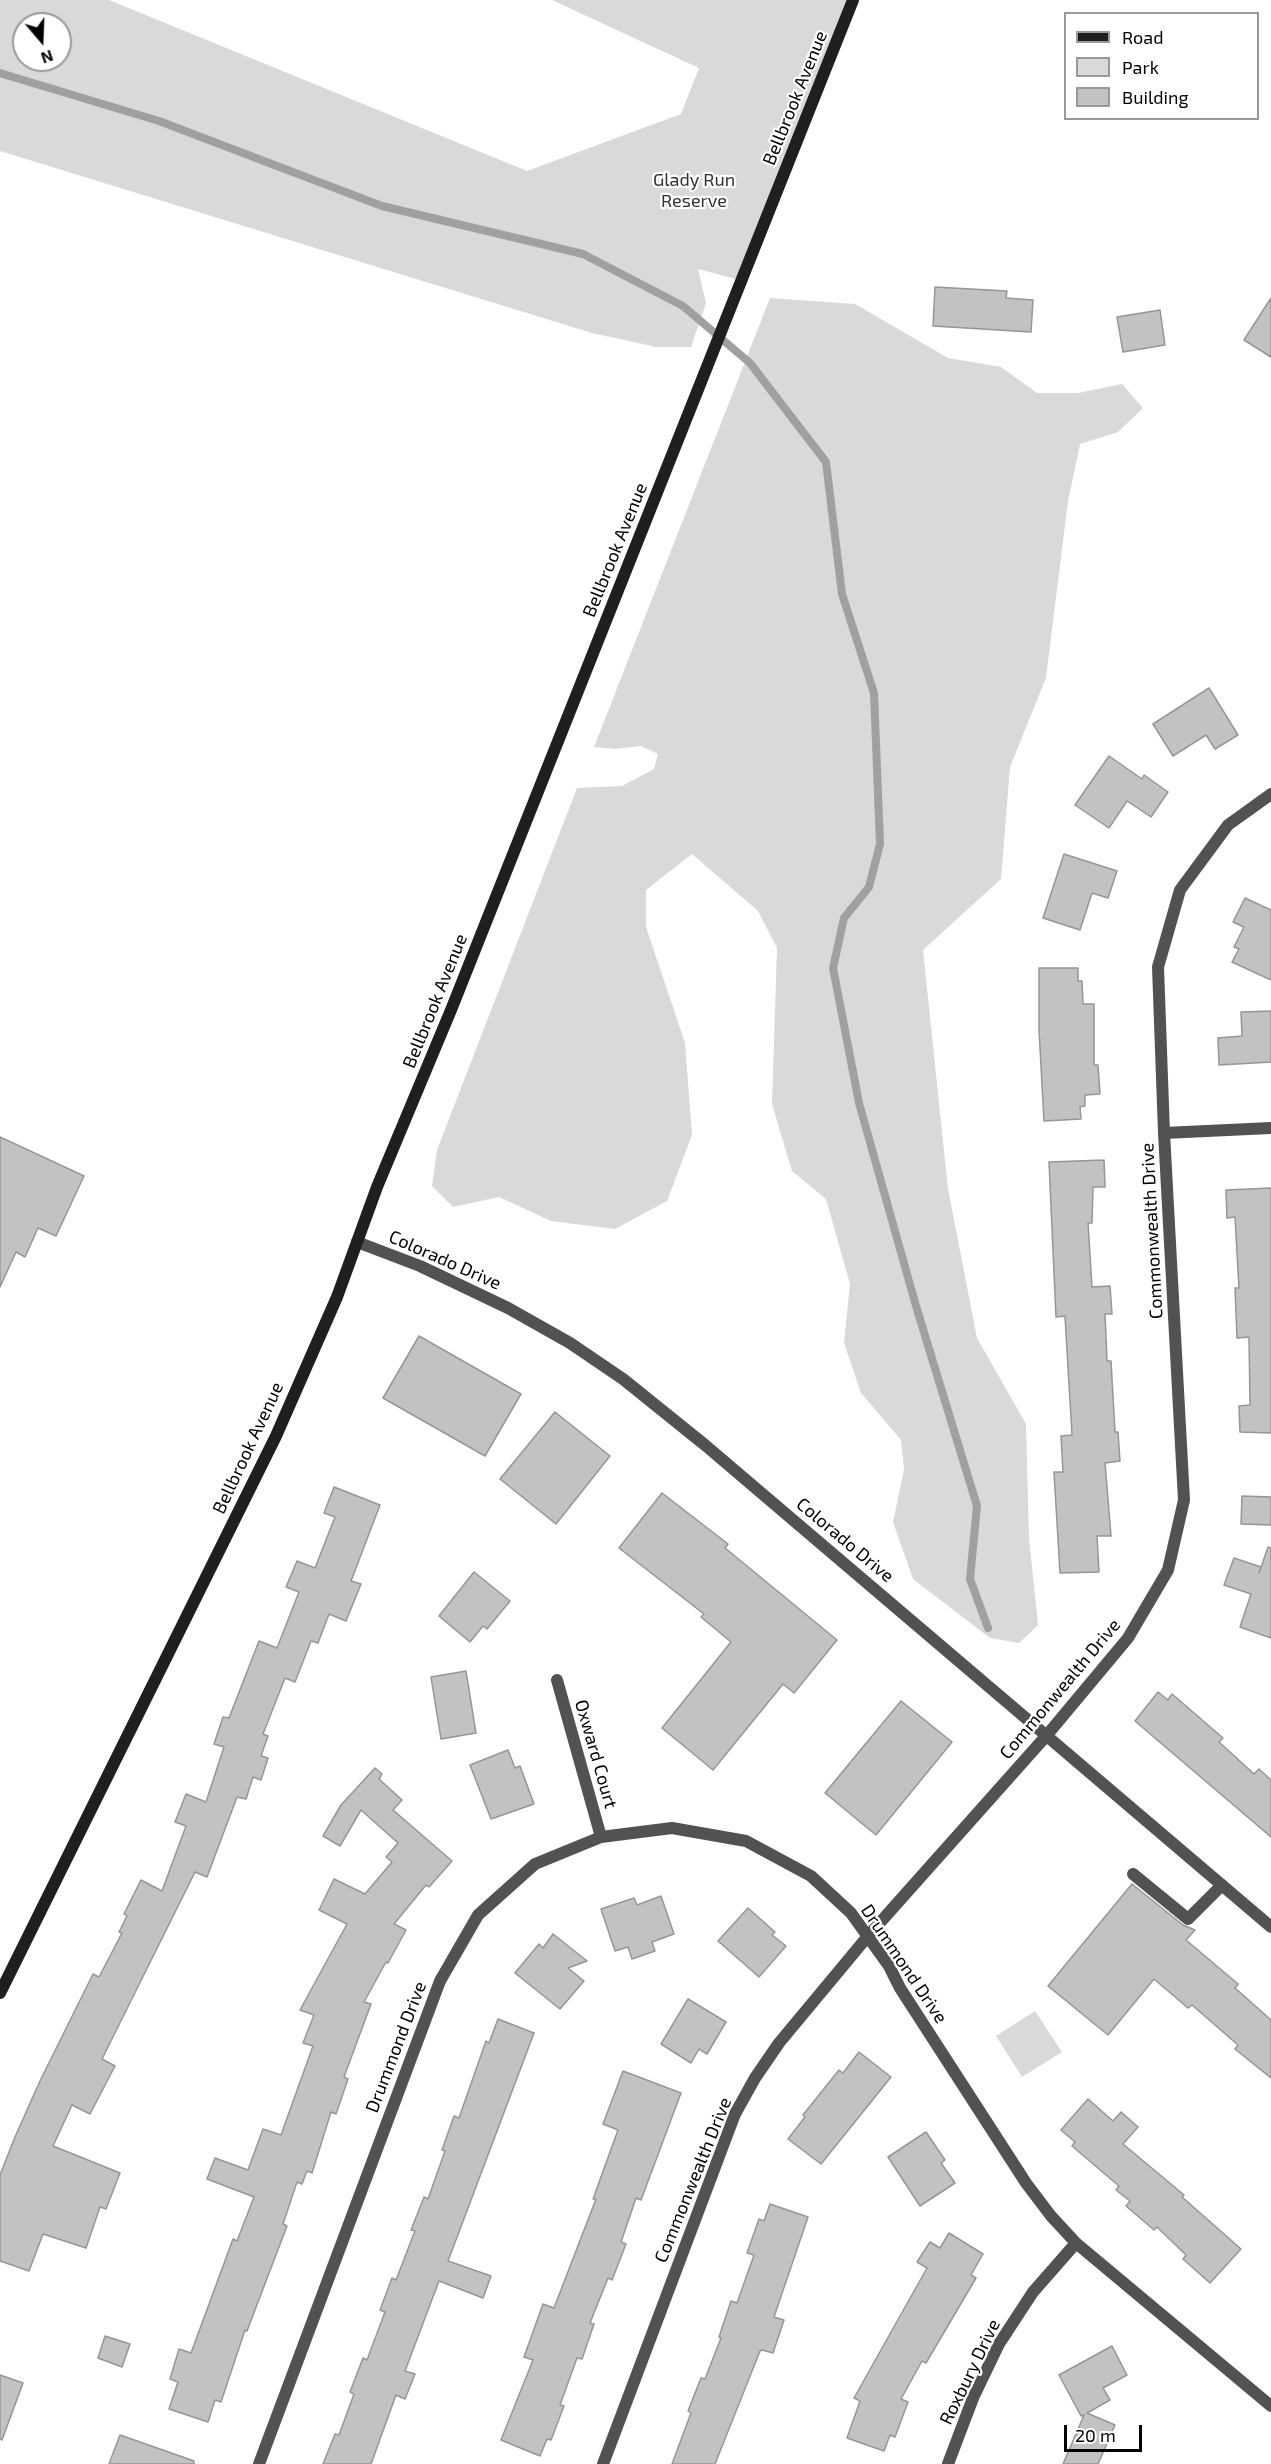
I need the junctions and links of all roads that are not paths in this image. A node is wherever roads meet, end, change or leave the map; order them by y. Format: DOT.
graph roads {
  1 [pos="853,0"];
  2 [pos="1271,794"];
  3 [pos="1271,1128"];
  4 [pos="1164,1133"];
  5 [pos="357,1242"];
  6 [pos="557,1680"];
  7 [pos="1047,1735"];
  8 [pos="601,1837"];
  9 [pos="1133,1874"];
  10 [pos="1222,1885"];
  11 [pos="1271,1927"];
  12 [pos="868,1936"];
  13 [pos="0,1993"];
  14 [pos="1076,2243"];
  15 [pos="1271,2406"];
  16 [pos="259,2464"];
  17 [pos="603,2464"];
  18 [pos="948,2464"];
  1 -- 5 [label="street, Bellbrook Avenue"];
  2 -- 4 [label="street, Commonwealth Drive"];
  3 -- 4 [label="street"];
  4 -- 7 [label="street, Commonwealth Drive"];
  5 -- 7 [label="street, Colorado Drive"];
  5 -- 13 [label="street, Bellbrook Avenue"];
  6 -- 8 [label="street, Oxward Court"];
  7 -- 10 [label="street, Colorado Drive"];
  7 -- 12 [label="street, Commonwealth Drive"];
  8 -- 12 [label="street, Drummond Drive"];
  8 -- 16 [label="street, Drummond Drive"];
  9 -- 10 [label="street"];
  10 -- 11 [label="street, Colorado Drive"];
  12 -- 14 [label="street, Drummond Drive"];
  12 -- 17 [label="street, Commonwealth Drive"];
  14 -- 15 [label="street, Drummond Drive"];
  14 -- 18 [label="street, Roxbury Drive"];
}
